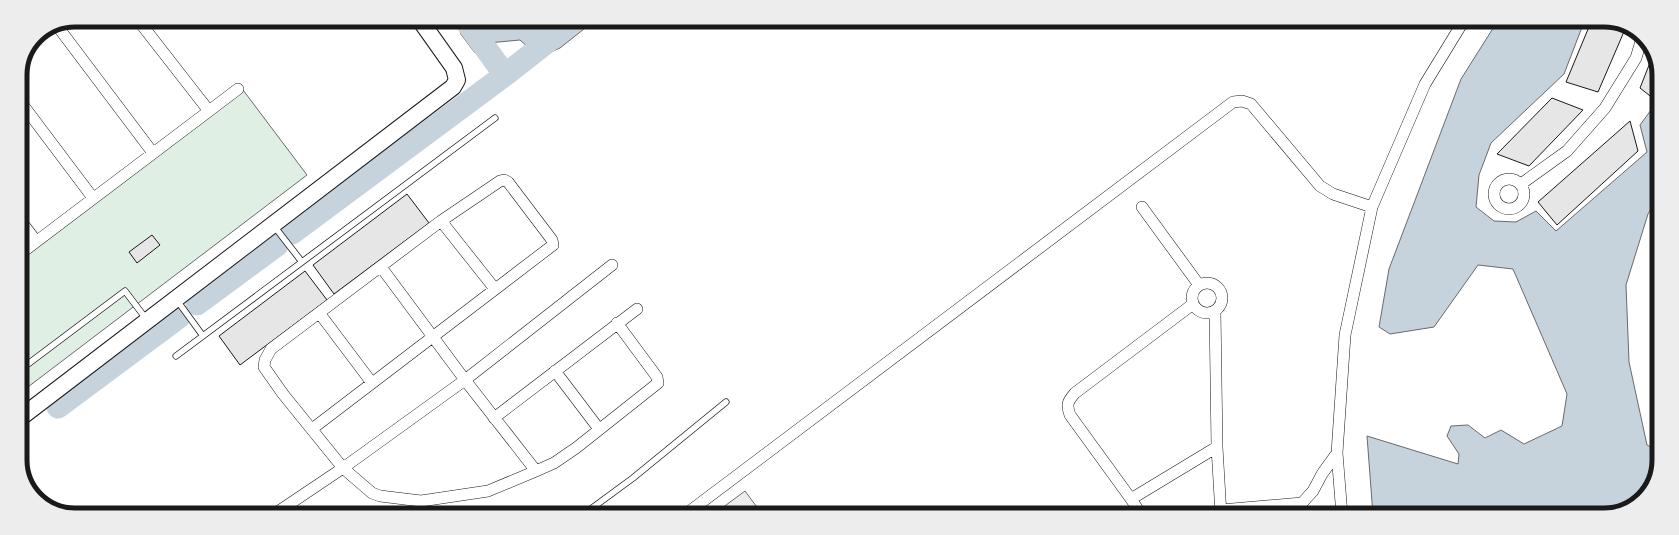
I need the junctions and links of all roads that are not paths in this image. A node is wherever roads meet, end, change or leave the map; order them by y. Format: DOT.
graph roads {
  1 [pos="143,27"];
  2 [pos="425,27"];
  3 [pos="1460,27"];
  4 [pos="60,30"];
  5 [pos="1640,44"];
  6 [pos="238,90"];
  7 [pos="27,110"];
  8 [pos="209,111"];
  9 [pos="495,118"];
  10 [pos="153,154"];
  11 [pos="1521,184"];
  12 [pos="93,198"];
  13 [pos="1142,207"];
  14 [pos="1372,207"];
  15 [pos="441,221"];
  16 [pos="273,225"];
  17 [pos="27,230"];
  18 [pos="36,242"];
  19 [pos="27,249"];
  20 [pos="302,262"];
  21 [pos="612,265"];
  22 [pos="381,267"];
  23 [pos="1199,285"];
  24 [pos="495,289"];
  25 [pos="176,299"];
  26 [pos="1193,304"];
  27 [pos="637,309"];
  28 [pos="1216,311"];
  29 [pos="320,314"];
  30 [pos="147,320"];
  31 [pos="617,323"];
  32 [pos="203,336"];
  33 [pos="433,337"];
  34 [pos="176,356"];
  35 [pos="27,365"];
  36 [pos="555,371"];
  37 [pos="465,380"];
  38 [pos="372,383"];
  39 [pos="726,402"];
  40 [pos="27,413"];
  41 [pos="494,418"];
  42 [pos="312,429"];
  43 [pos="599,429"];
  44 [pos="1217,447"];
  45 [pos="1337,453"];
  46 [pos="343,468"];
  47 [pos="536,471"];
  48 [pos="1131,499"];
  49 [pos="283,508"];
  50 [pos="592,508"];
  51 [pos="694,508"];
  52 [pos="1137,508"];
  53 [pos="1221,508"];
  54 [pos="1257,508"];
  55 [pos="1341,508"];
  1 -- 8 [label="street"];
  2 -- 16 [label="main road"];
  3 -- 14 [label="street"];
  4 -- 10 [label="street"];
  5 -- 11 [label="street"];
  6 -- 8 [label="street"];
  7 -- 12 [label="street"];
  8 -- 10 [label="street"];
  9 -- 20 [label="lane"];
  10 -- 12 [label="street"];
  12 -- 18 [label="street"];
  13 -- 23 [label="street"];
  14 -- 45 [label="street"];
  14 -- 51 [label="street"];
  15 -- 22 [label="street"];
  15 -- 24 [label="street"];
  15 -- 24 [label="street"];
  16 -- 20 [label="lane"];
  16 -- 25 [label="main road"];
  17 -- 18 [label="street"];
  18 -- 19 [label="street"];
  20 -- 32 [label="lane"];
  21 -- 37 [label="street"];
  22 -- 29 [label="street"];
  22 -- 33 [label="street"];
  23 -- 26 [label="street"];
  23 -- 28 [label="street"];
  24 -- 33 [label="street"];
  25 -- 30 [label="main road"];
  25 -- 32 [label="lane"];
  26 -- 28 [label="street"];
  26 -- 48 [label="street"];
  27 -- 31 [label="street"];
  28 -- 44 [label="street"];
  29 -- 38 [label="street"];
  29 -- 42 [label="street"];
  30 -- 35 [label="lane"];
  30 -- 40 [label="main road"];
  31 -- 36 [label="street"];
  31 -- 43 [label="street"];
  32 -- 34 [label="lane"];
  33 -- 37 [label="street"];
  33 -- 38 [label="street"];
  36 -- 41 [label="street"];
  36 -- 43 [label="street"];
  37 -- 41 [label="street"];
  37 -- 46 [label="street"];
  38 -- 42 [label="street"];
  39 -- 50 [label="lane"];
  41 -- 47 [label="street"];
  42 -- 46 [label="street"];
  43 -- 47 [label="street"];
  44 -- 48 [label="street"];
  44 -- 53 [label="street"];
  45 -- 54 [label="street"];
  45 -- 55 [label="street"];
  46 -- 47 [label="street"];
  46 -- 49 [label="street"];
  48 -- 52 [label="street"];
}
